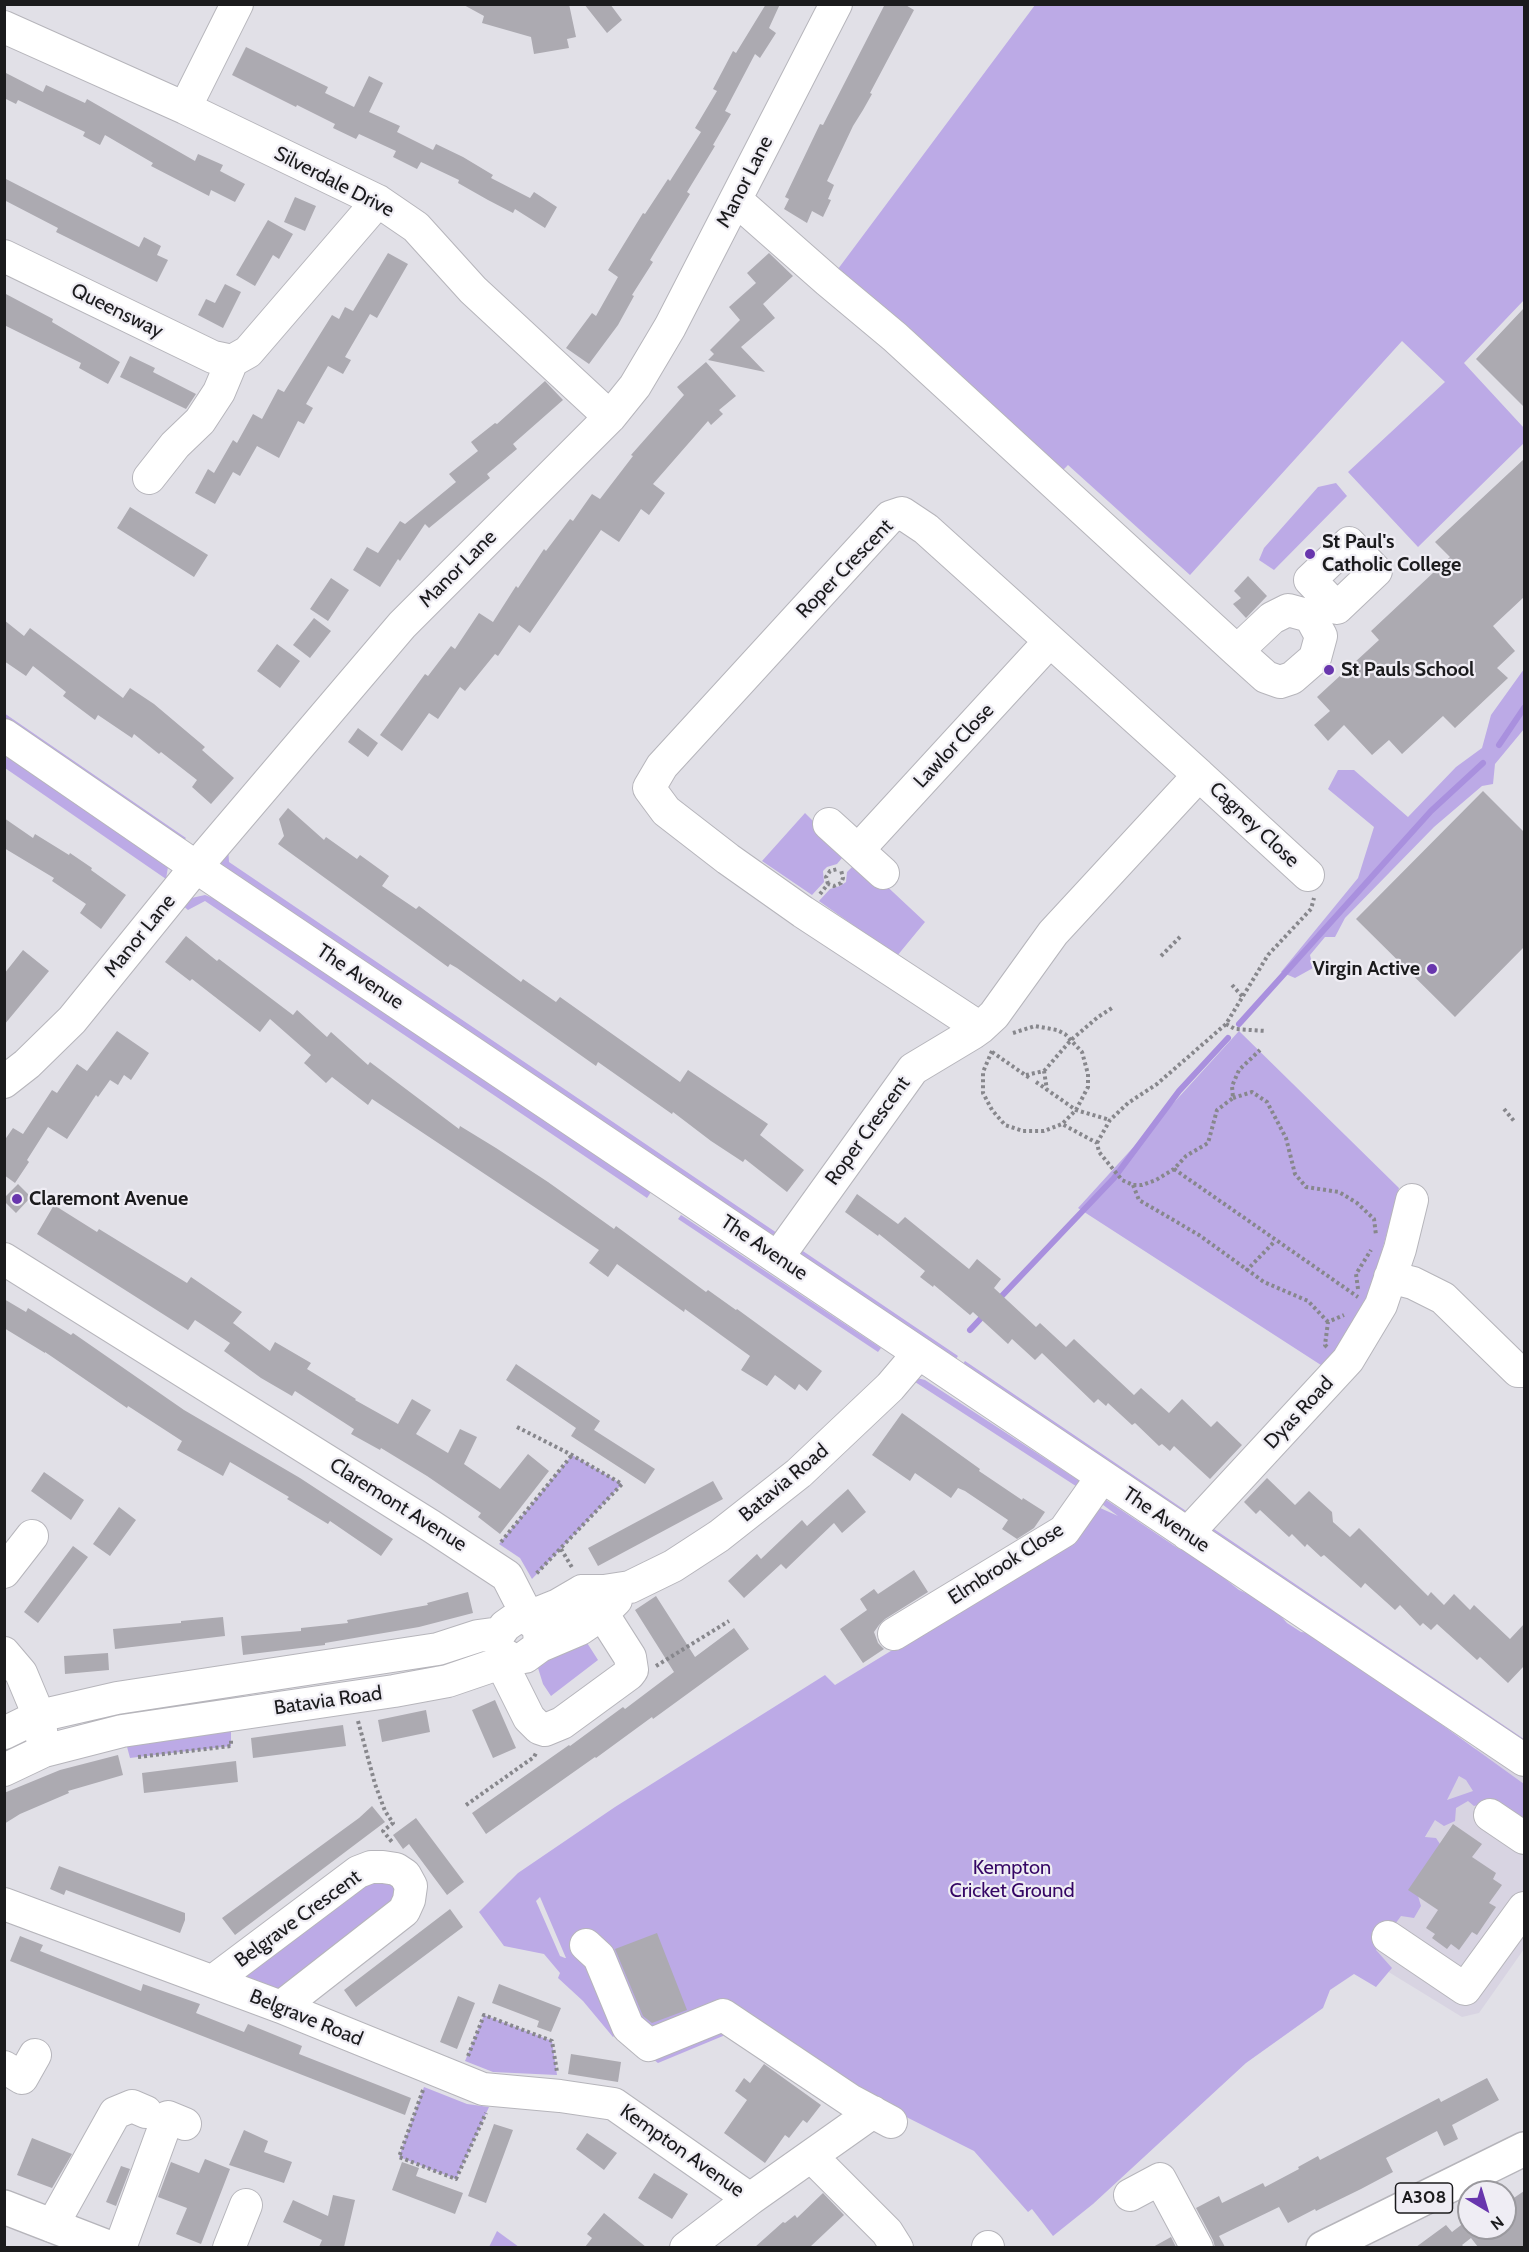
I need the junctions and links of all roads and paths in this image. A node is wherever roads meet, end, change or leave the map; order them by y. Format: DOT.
graph roads {
  1 [pos="237,4"];
  2 [pos="836,4"];
  3 [pos="4,27"];
  4 [pos="185,108"];
  5 [pos="736,200"];
  6 [pos="378,201"];
  7 [pos="4,256"];
  8 [pos="232,361"];
  9 [pos="610,417"];
  10 [pos="149,478"];
  11 [pos="1050,641"];
  12 [pos="1237,651"];
  13 [pos="4,735"];
  14 [pos="1199,775"];
  15 [pos="829,824"];
  16 [pos="850,860"];
  17 [pos="196,867"];
  18 [pos="883,873"];
  19 [pos="1308,875"];
  20 [pos="828,884"];
  21 [pos="803,912"];
  22 [pos="1180,937"];
  23 [pos="1161,956"];
  24 [pos="1232,984"];
  25 [pos="1243,996"];
  26 [pos="1112,1008"];
  27 [pos="1226,1024"];
  28 [pos="1266,1031"];
  29 [pos="990,1039"];
  30 [pos="1071,1040"];
  31 [pos="1260,1050"];
  32 [pos="1044,1071"];
  33 [pos="1025,1075"];
  34 [pos="1031,1079"];
  35 [pos="4,1082"];
  36 [pos="1036,1082"];
  37 [pos="1047,1090"];
  38 [pos="1233,1098"];
  39 [pos="1504,1109"];
  40 [pos="1076,1110"];
  41 [pos="1110,1120"];
  42 [pos="1514,1121"];
  43 [pos="1062,1124"];
  44 [pos="1098,1143"];
  45 [pos="1174,1169"];
  46 [pos="1133,1185"];
  47 [pos="1412,1200"];
  48 [pos="1377,1240"];
  49 [pos="1275,1241"];
  50 [pos="1371,1249"];
  51 [pos="778,1257"];
  52 [pos="4,1259"];
  53 [pos="1246,1271"];
  54 [pos="1390,1277"];
  55 [pos="1359,1298"];
  56 [pos="1355,1302"];
  57 [pos="1350,1308"];
  58 [pos="1328,1322"];
  59 [pos="1325,1345"];
  60 [pos="918,1354"];
  61 [pos="1524,1371"];
  62 [pos="517,1427"];
  63 [pos="572,1455"];
  64 [pos="1102,1477"];
  65 [pos="1187,1534"];
  66 [pos="32,1536"];
  67 [pos="485,1560"];
  68 [pos="4,1572"];
  69 [pos="592,1602"];
  70 [pos="523,1604"];
  71 [pos="729,1621"];
  72 [pos="894,1634"];
  73 [pos="540,1646"];
  74 [pos="503,1651"];
  75 [pos="4,1653"];
  76 [pos="632,1670"];
  77 [pos="351,1698"];
  78 [pos="39,1716"];
  79 [pos="545,1730"];
  80 [pos="4,1733"];
  81 [pos="44,1751"];
  82 [pos="1524,1760"];
  83 [pos="4,1770"];
  84 [pos="466,1805"];
  85 [pos="1490,1815"];
  86 [pos="1524,1838"];
  87 [pos="358,1872"];
  88 [pos="4,1904"];
  89 [pos="1524,1908"];
  90 [pos="1389,1937"];
  91 [pos="585,1945"];
  92 [pos="213,1981"];
  93 [pos="281,2007"];
  94 [pos="35,2055"];
  95 [pos="4,2067"];
  96 [pos="445,2073"];
  97 [pos="496,2090"];
  98 [pos="560,2096"];
  99 [pos="614,2104"];
  100 [pos="93,2111"];
  101 [pos="146,2112"];
  102 [pos="185,2124"];
  103 [pos="1524,2149"];
  104 [pos="95,2151"];
  105 [pos="812,2157"];
  106 [pos="1130,2194"];
  107 [pos="750,2199"];
  108 [pos="246,2205"];
  109 [pos="4,2208"];
  110 [pos="52,2226"];
  111 [pos="110,2247"];
  112 [pos="120,2247"];
  113 [pos="229,2247"];
  114 [pos="686,2247"];
  115 [pos="897,2247"];
  116 [pos="1197,2247"];
  117 [pos="1323,2247"];
  1 -- 4 [label="street"];
  2 -- 5 [label="street, Manor Lane"];
  3 -- 4 [label="street, Silverdale Drive"];
  4 -- 6 [label="street, Silverdale Drive"];
  5 -- 9 [label="street, Manor Lane"];
  5 -- 12 [label="street"];
  6 -- 8 [label="street"];
  6 -- 9 [label="street, Silverdale Drive"];
  7 -- 8 [label="street, Queensway"];
  8 -- 10 [label="street"];
  9 -- 17 [label="street, Manor Lane"];
  11 -- 14 [label="street, Roper Crescent"];
  11 -- 16 [label="street, Lawlor Close"];
  11 -- 21 [label="street, Roper Crescent"];
  12 -- 12 [label="street"];
  13 -- 17 [label="street, The Avenue"];
  14 -- 19 [label="street, Cagney Close"];
  14 -- 29 [label="street, Roper Crescent"];
  15 -- 16 [label="street"];
  16 -- 18 [label="street"];
  16 -- 20 [label="path"];
  16 -- 20 [label="path"];
  17 -- 35 [label="street, Manor Lane"];
  17 -- 51 [label="street, The Avenue"];
  19 -- 25 [label="path"];
  20 -- 21 [label="path"];
  21 -- 29 [label="street, Roper Crescent"];
  22 -- 23 [label="path"];
  24 -- 25 [label="path"];
  25 -- 27 [label="path"];
  26 -- 30 [label="path"];
  27 -- 28 [label="path"];
  27 -- 41 [label="path"];
  29 -- 30 [label="path"];
  29 -- 33 [label="path"];
  29 -- 43 [label="path"];
  29 -- 51 [label="street, Roper Crescent"];
  30 -- 32 [label="path"];
  30 -- 40 [label="path"];
  31 -- 38 [label="path"];
  32 -- 33 [label="path"];
  32 -- 37 [label="path"];
  33 -- 34 [label="path"];
  36 -- 37 [label="path"];
  37 -- 40 [label="path"];
  38 -- 45 [label="path"];
  38 -- 48 [label="path"];
  39 -- 42 [label="path"];
  40 -- 41 [label="path"];
  40 -- 43 [label="path"];
  41 -- 44 [label="path"];
  43 -- 44 [label="path"];
  44 -- 46 [label="path"];
  45 -- 46 [label="path"];
  45 -- 49 [label="path"];
  46 -- 53 [label="path"];
  47 -- 54 [label="street, Dyas Road"];
  49 -- 53 [label="path"];
  49 -- 55 [label="path"];
  50 -- 55 [label="path"];
  51 -- 60 [label="street, The Avenue"];
  52 -- 67 [label="street, Claremont Avenue"];
  53 -- 58 [label="path"];
  54 -- 61 [label="street"];
  54 -- 65 [label="street, Dyas Road"];
  55 -- 56 [label="path"];
  57 -- 58 [label="path"];
  58 -- 59 [label="path"];
  60 -- 64 [label="street, The Avenue"];
  60 -- 69 [label="street, Batavia Road"];
  62 -- 63 [label="path"];
  63 -- 67 [label="path"];
  63 -- 70 [label="path"];
  64 -- 65 [label="street, The Avenue"];
  64 -- 72 [label="street, Elmbrook Close"];
  65 -- 82 [label="street, The Avenue"];
  66 -- 68 [label="street"];
  67 -- 70 [label="street, Claremont Avenue"];
  69 -- 70 [label="street, Batavia Road"];
  69 -- 73 [label="street, Batavia Road"];
  69 -- 76 [label="street"];
  70 -- 73 [label="street, Claremont Avenue"];
  70 -- 74 [label="street, Batavia Road"];
  71 -- 76 [label="path"];
  73 -- 74 [label="street, Batavia Road"];
  74 -- 77 [label="street, Batavia Road"];
  74 -- 78 [label="street, Batavia Road"];
  74 -- 79 [label="street"];
  75 -- 78 [label="street"];
  76 -- 79 [label="street"];
  77 -- 81 [label="street, Batavia Road"];
  77 -- 87 [label="path"];
  78 -- 80 [label="street, Batavia Road"];
  78 -- 81 [label="street"];
  79 -- 84 [label="path"];
  81 -- 83 [label="street, Batavia Road"];
  85 -- 86 [label="street"];
  87 -- 92 [label="street, Belgrave Crescent"];
  87 -- 93 [label="street, Belgrave Crescent"];
  88 -- 92 [label="street, Belgrave Road"];
  89 -- 90 [label="street"];
  91 -- 105 [label="street, Kempton Avenue"];
  92 -- 93 [label="street, Belgrave Road"];
  93 -- 96 [label="street, Belgrave Road"];
  94 -- 95 [label="street"];
  96 -- 97 [label="street, Belgrave Road"];
  96 -- 97 [label="path"];
  96 -- 98 [label="path"];
  97 -- 98 [label="street, Belgrave Road"];
  98 -- 99 [label="street, Belgrave Road"];
  99 -- 107 [label="street, Kempton Avenue"];
  100 -- 104 [label="street"];
  101 -- 104 [label="street"];
  102 -- 112 [label="street"];
  103 -- 117 [label="highway, A308"];
  104 -- 110 [label="street"];
  105 -- 107 [label="street, Kempton Avenue"];
  105 -- 115 [label="street"];
  106 -- 116 [label="street"];
  107 -- 114 [label="street, Kempton Avenue"];
  108 -- 113 [label="street"];
  109 -- 110 [label="highway"];
  110 -- 111 [label="highway"];
}
